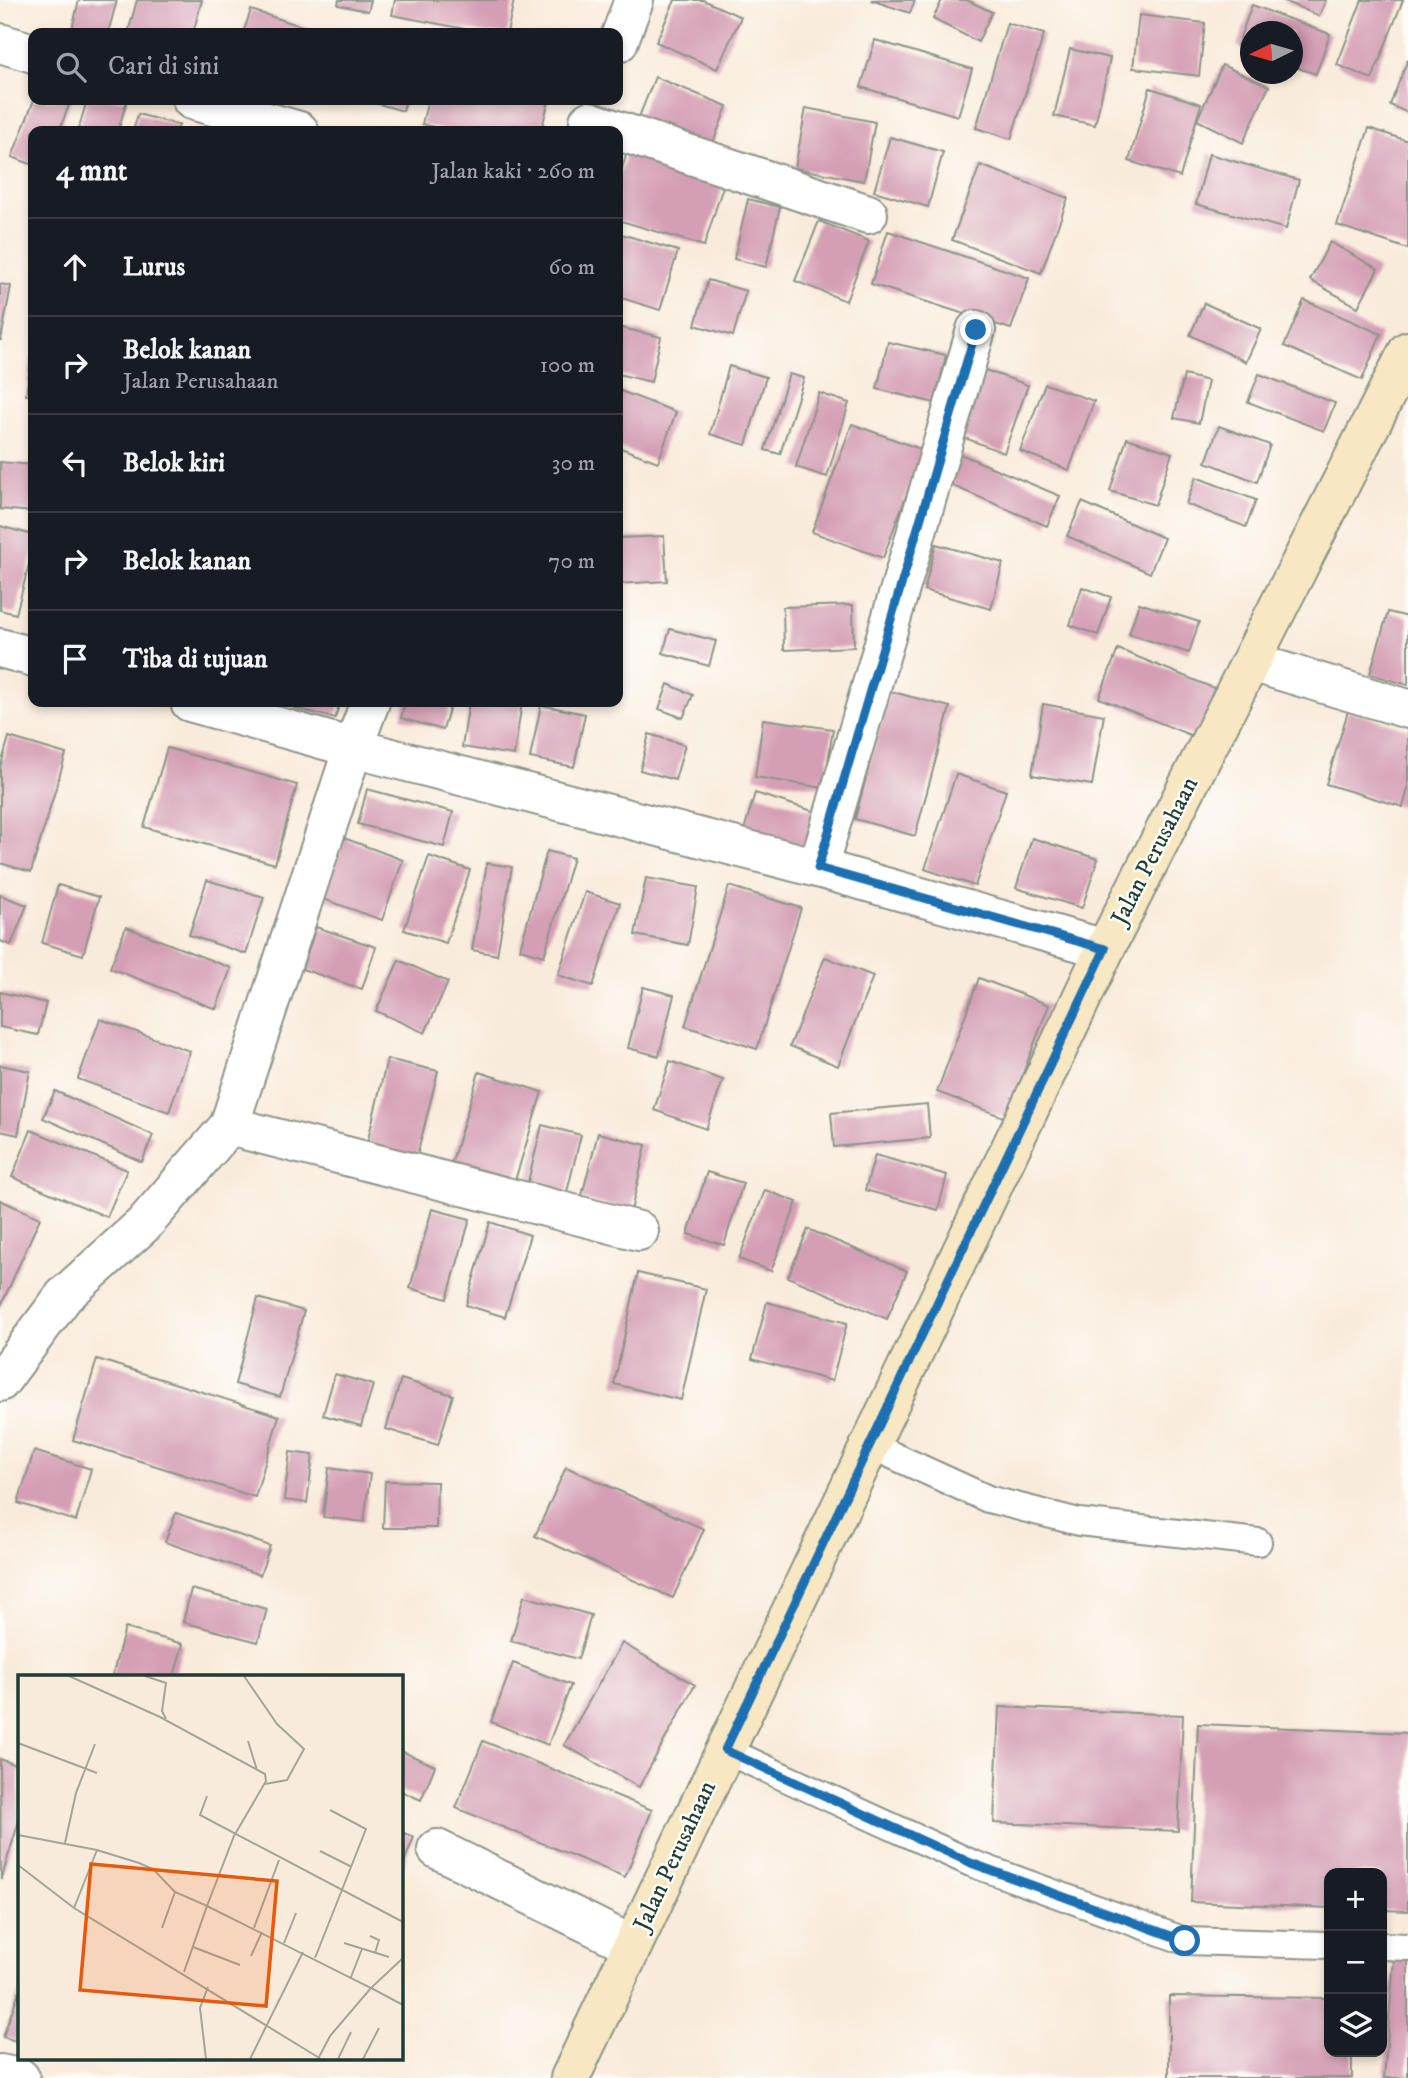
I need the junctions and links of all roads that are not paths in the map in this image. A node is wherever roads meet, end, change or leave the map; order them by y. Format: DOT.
graph roads {
  1 [pos="634,0"];
  2 [pos="623,30"];
  3 [pos="0,43"];
  4 [pos="28,51"];
  5 [pos="209,105"];
  6 [pos="590,117"];
  7 [pos="282,126"];
  8 [pos="616,126"];
  9 [pos="623,129"];
  10 [pos="868,214"];
  11 [pos="976,330"];
  12 [pos="1408,351"];
  13 [pos="0,648"];
  14 [pos="28,656"];
  15 [pos="1251,662"];
  16 [pos="208,707"];
  17 [pos="368,707"];
  18 [pos="1408,709"];
  19 [pos="353,748"];
  20 [pos="818,868"];
  21 [pos="1105,949"];
  22 [pos="229,1126"];
  23 [pos="639,1231"];
  24 [pos="0,1382"];
  25 [pos="870,1445"];
  26 [pos="1258,1542"];
  27 [pos="725,1750"];
  28 [pos="437,1849"];
  29 [pos="632,1945"];
  30 [pos="1324,1945"];
  31 [pos="1387,1946"];
  32 [pos="1408,1947"];
  33 [pos="0,2074"];
  34 [pos="20,2078"];
  35 [pos="570,2078"];
  1 -- 2 [label="street"];
  3 -- 4 [label="street"];
  5 -- 7 [label="street"];
  6 -- 8 [label="street"];
  9 -- 10 [label="street"];
  11 -- 20 [label="street"];
  12 -- 15 [label="main road, Jalan Perusahaan"];
  13 -- 14 [label="street"];
  15 -- 18 [label="street"];
  15 -- 21 [label="main road, Jalan Perusahaan"];
  16 -- 19 [label="street"];
  17 -- 19 [label="street"];
  19 -- 20 [label="street"];
  19 -- 22 [label="street"];
  20 -- 21 [label="street"];
  21 -- 25 [label="main road, Jalan Perusahaan"];
  22 -- 23 [label="street"];
  22 -- 24 [label="street"];
  25 -- 26 [label="lane"];
  25 -- 27 [label="main road, Jalan Perusahaan"];
  27 -- 29 [label="main road, Jalan Perusahaan"];
  27 -- 30 [label="lane"];
  28 -- 29 [label="street"];
  29 -- 35 [label="main road, Jalan Perusahaan"];
  31 -- 32 [label="lane"];
  33 -- 34 [label="street"];
}
